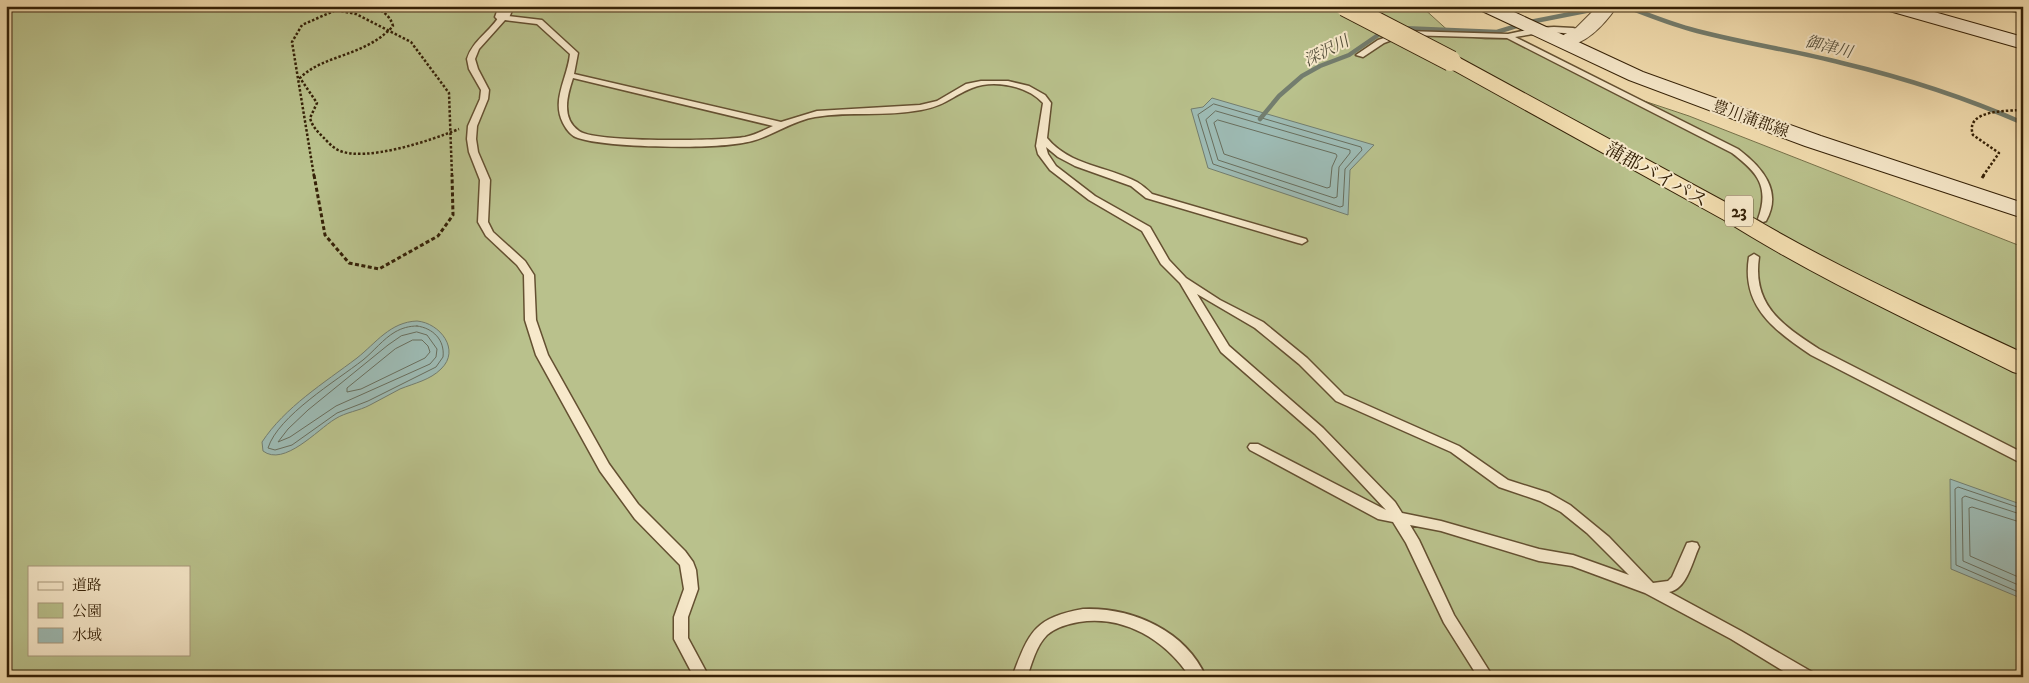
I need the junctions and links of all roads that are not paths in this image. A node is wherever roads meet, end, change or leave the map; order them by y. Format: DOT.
graph roads {
  1 [pos="1345,6"];
  2 [pos="1354,6"];
  3 [pos="1486,6"];
  4 [pos="1608,6"];
  5 [pos="1892,6"];
  6 [pos="2010,6"];
  7 [pos="2023,9"];
  8 [pos="505,12"];
  9 [pos="1581,31"];
  10 [pos="1508,36"];
  11 [pos="2023,43"];
  12 [pos="1360,55"];
  13 [pos="1455,61"];
  14 [pos="569,75"];
  15 [pos="781,125"];
  16 [pos="1041,136"];
  17 [pos="2023,211"];
  18 [pos="1764,219"];
  19 [pos="1302,241"];
  20 [pos="1754,256"];
  21 [pos="1842,277"];
  22 [pos="1182,280"];
  23 [pos="2023,355"];
  24 [pos="2023,365"];
  25 [pos="2023,379"];
  26 [pos="1254,447"];
  27 [pos="2023,459"];
  28 [pos="1398,518"];
  29 [pos="1692,547"];
  30 [pos="1650,589"];
  31 [pos="702,677"];
  32 [pos="1019,677"];
  33 [pos="1199,677"];
  34 [pos="1486,677"];
  35 [pos="1807,677"];
  1 -- 13 [label="highway, 蒲郡バイパス / 23, bridge"];
  2 -- 13 [label="highway, 蒲郡バイパス / 23"];
  3 -- 17 [label="main road, 豊川蒲郡線"];
  4 -- 9 [label="main road"];
  5 -- 11 [label="main road"];
  6 -- 7 [label="street"];
  8 -- 14 [label="lane"];
  8 -- 31 [label="lane"];
  9 -- 10 [label="lane"];
  10 -- 12 [label="lane"];
  10 -- 18 [label="lane"];
  13 -- 21 [label="highway, 蒲郡バイパス / 23"];
  13 -- 23 [label="highway, 蒲郡バイパス / 23"];
  14 -- 15 [label="lane"];
  14 -- 15 [label="lane"];
  15 -- 16 [label="lane"];
  16 -- 19 [label="lane"];
  16 -- 22 [label="lane"];
  20 -- 27 [label="lane"];
  21 -- 24 [label="highway, 蒲郡バイパス / 23"];
  21 -- 25 [label="highway"];
  22 -- 28 [label="lane"];
  22 -- 30 [label="lane"];
  26 -- 28 [label="lane"];
  28 -- 30 [label="lane"];
  28 -- 34 [label="lane"];
  29 -- 30 [label="lane"];
  30 -- 35 [label="lane"];
  32 -- 33 [label="lane"];
}
